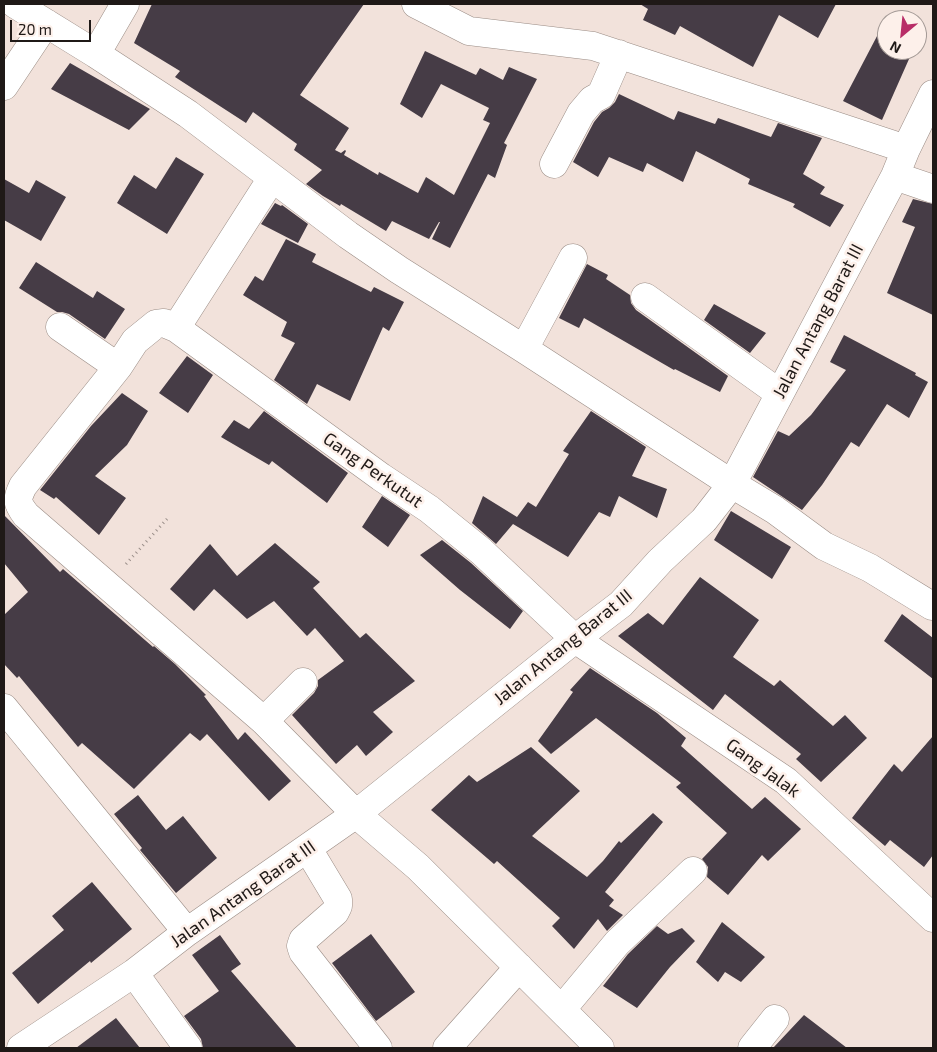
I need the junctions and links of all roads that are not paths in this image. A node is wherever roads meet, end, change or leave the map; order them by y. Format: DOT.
graph roads {
  1 [pos="15,4"];
  2 [pos="125,4"];
  3 [pos="416,4"];
  4 [pos="46,22"];
  5 [pos="96,54"];
  6 [pos="619,54"];
  7 [pos="4,86"];
  8 [pos="933,94"];
  9 [pos="906,149"];
  10 [pos="554,164"];
  11 [pos="895,176"];
  12 [pos="272,178"];
  13 [pos="933,189"];
  14 [pos="573,258"];
  15 [pos="645,297"];
  16 [pos="166,326"];
  17 [pos="60,327"];
  18 [pos="524,349"];
  19 [pos="118,367"];
  20 [pos="779,393"];
  21 [pos="732,484"];
  22 [pos="932,606"];
  23 [pos="575,639"];
  24 [pos="304,682"];
  25 [pos="4,708"];
  26 [pos="264,722"];
  27 [pos="356,814"];
  28 [pos="308,849"];
  29 [pos="693,871"];
  30 [pos="933,918"];
  31 [pos="186,932"];
  32 [pos="519,967"];
  33 [pos="134,973"];
  34 [pos="562,1009"];
  35 [pos="775,1019"];
  36 [pos="21,1048"];
  37 [pos="188,1048"];
  38 [pos="378,1048"];
  39 [pos="447,1048"];
  40 [pos="600,1048"];
  41 [pos="752,1048"];
  1 -- 4 [label="street"];
  2 -- 5 [label="street"];
  3 -- 6 [label="street"];
  4 -- 5 [label="street"];
  4 -- 7 [label="street"];
  5 -- 12 [label="street"];
  6 -- 9 [label="street"];
  6 -- 10 [label="street"];
  8 -- 9 [label="street, Jalan Antang Barat III"];
  9 -- 11 [label="street, Jalan Antang Barat III"];
  11 -- 13 [label="street"];
  11 -- 20 [label="street, Jalan Antang Barat III"];
  12 -- 16 [label="street"];
  12 -- 18 [label="street"];
  14 -- 18 [label="street"];
  15 -- 20 [label="street"];
  16 -- 19 [label="street"];
  16 -- 23 [label="street, Gang Perkutut"];
  17 -- 19 [label="street"];
  18 -- 21 [label="street"];
  19 -- 26 [label="street"];
  20 -- 21 [label="street, Jalan Antang Barat III"];
  21 -- 22 [label="street"];
  21 -- 23 [label="street, Jalan Antang Barat III"];
  23 -- 27 [label="street, Jalan Antang Barat III"];
  23 -- 30 [label="street, Gang Jalak"];
  24 -- 26 [label="street"];
  25 -- 31 [label="street"];
  26 -- 27 [label="street"];
  27 -- 28 [label="street, Jalan Antang Barat III"];
  27 -- 32 [label="street"];
  28 -- 31 [label="street, Jalan Antang Barat III"];
  28 -- 38 [label="street"];
  29 -- 34 [label="street"];
  31 -- 33 [label="street, Jalan Antang Barat III"];
  32 -- 34 [label="street"];
  32 -- 39 [label="street"];
  33 -- 36 [label="street, Jalan Antang Barat III"];
  33 -- 37 [label="street"];
  34 -- 40 [label="street"];
  35 -- 41 [label="street"];
}
